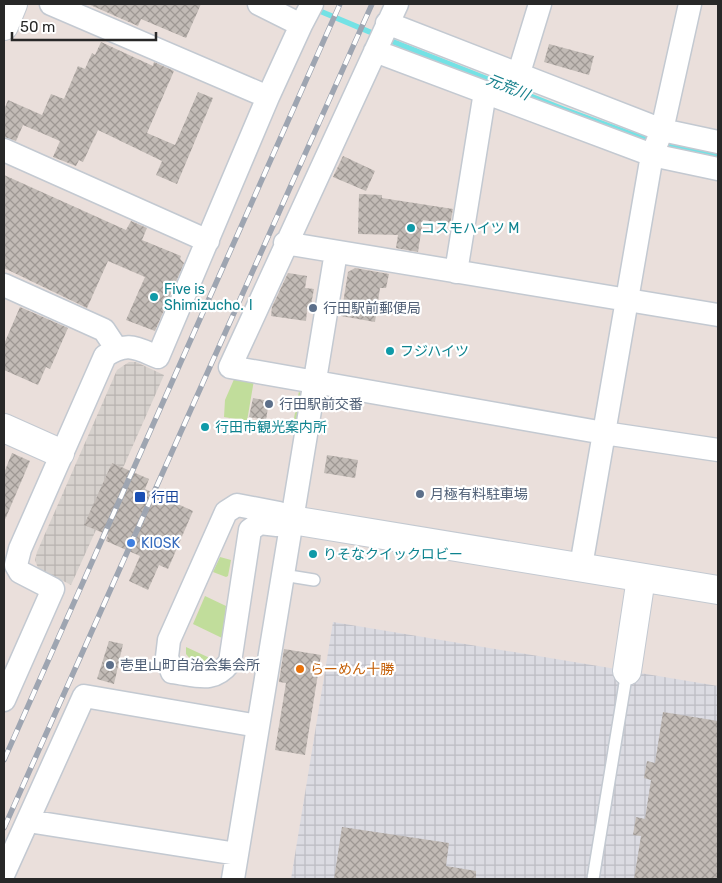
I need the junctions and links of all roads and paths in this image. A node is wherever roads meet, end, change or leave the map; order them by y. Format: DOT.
graph roads {
  1 [pos="14,4"];
  2 [pos="51,4"];
  3 [pos="259,4"];
  4 [pos="312,4"];
  5 [pos="540,4"];
  6 [pos="690,4"];
  7 [pos="392,14"];
  8 [pos="302,25"];
  9 [pos="4,26"];
  10 [pos="375,51"];
  11 [pos="518,76"];
  12 [pos="485,92"];
  13 [pos="268,97"];
  14 [pos="662,130"];
  15 [pos="718,142"];
  16 [pos="4,150"];
  17 [pos="652,154"];
  18 [pos="718,168"];
  19 [pos="208,241"];
  20 [pos="285,243"];
  21 [pos="336,252"];
  22 [pos="456,272"];
  23 [pos="4,285"];
  24 [pos="626,300"];
  25 [pos="718,315"];
  26 [pos="116,348"];
  27 [pos="315,382"];
  28 [pos="4,428"];
  29 [pos="604,433"];
  30 [pos="718,450"];
  31 [pos="60,453"];
  32 [pos="292,520"];
  33 [pos="582,566"];
  34 [pos="10,567"];
  35 [pos="283,575"];
  36 [pos="641,578"];
  37 [pos="314,580"];
  38 [pos="718,590"];
  39 [pos="627,671"];
  40 [pos="4,700"];
  41 [pos="258,726"];
  42 [pos="28,820"];
  43 [pos="237,854"];
  44 [pos="4,872"];
  45 [pos="233,879"];
  46 [pos="593,879"];
  1 -- 9 [label="main road"];
  2 -- 13 [label="street"];
  3 -- 8 [label="street"];
  4 -- 8 [label="street"];
  5 -- 11 [label="street"];
  6 -- 14 [label="street"];
  7 -- 10 [label="street"];
  7 -- 11 [label="street"];
  8 -- 13 [label="street"];
  10 -- 12 [label="street"];
  10 -- 20 [label="street"];
  11 -- 14 [label="street"];
  12 -- 17 [label="street"];
  12 -- 22 [label="street"];
  13 -- 19 [label="street"];
  14 -- 15 [label="street"];
  14 -- 17 [label="street"];
  16 -- 19 [label="street"];
  17 -- 18 [label="street"];
  17 -- 24 [label="street"];
  19 -- 26 [label="street"];
  20 -- 21 [label="street"];
  20 -- 27 [label="street"];
  21 -- 22 [label="street"];
  21 -- 27 [label="street"];
  22 -- 24 [label="street"];
  23 -- 26 [label="street"];
  24 -- 25 [label="street"];
  24 -- 29 [label="street"];
  26 -- 31 [label="street"];
  27 -- 29 [label="street"];
  27 -- 32 [label="street"];
  28 -- 31 [label="main road"];
  29 -- 30 [label="street"];
  29 -- 33 [label="street"];
  31 -- 34 [label="street"];
  32 -- 32 [label="street"];
  32 -- 33 [label="main road"];
  32 -- 35 [label="street"];
  33 -- 36 [label="main road"];
  34 -- 40 [label="street"];
  35 -- 37 [label="lane"];
  35 -- 41 [label="street"];
  36 -- 38 [label="main road"];
  36 -- 39 [label="main road"];
  39 -- 46 [label="lane"];
  41 -- 42 [label="street"];
  41 -- 43 [label="street"];
  42 -- 43 [label="street"];
  42 -- 44 [label="street"];
  43 -- 45 [label="street"];
}
